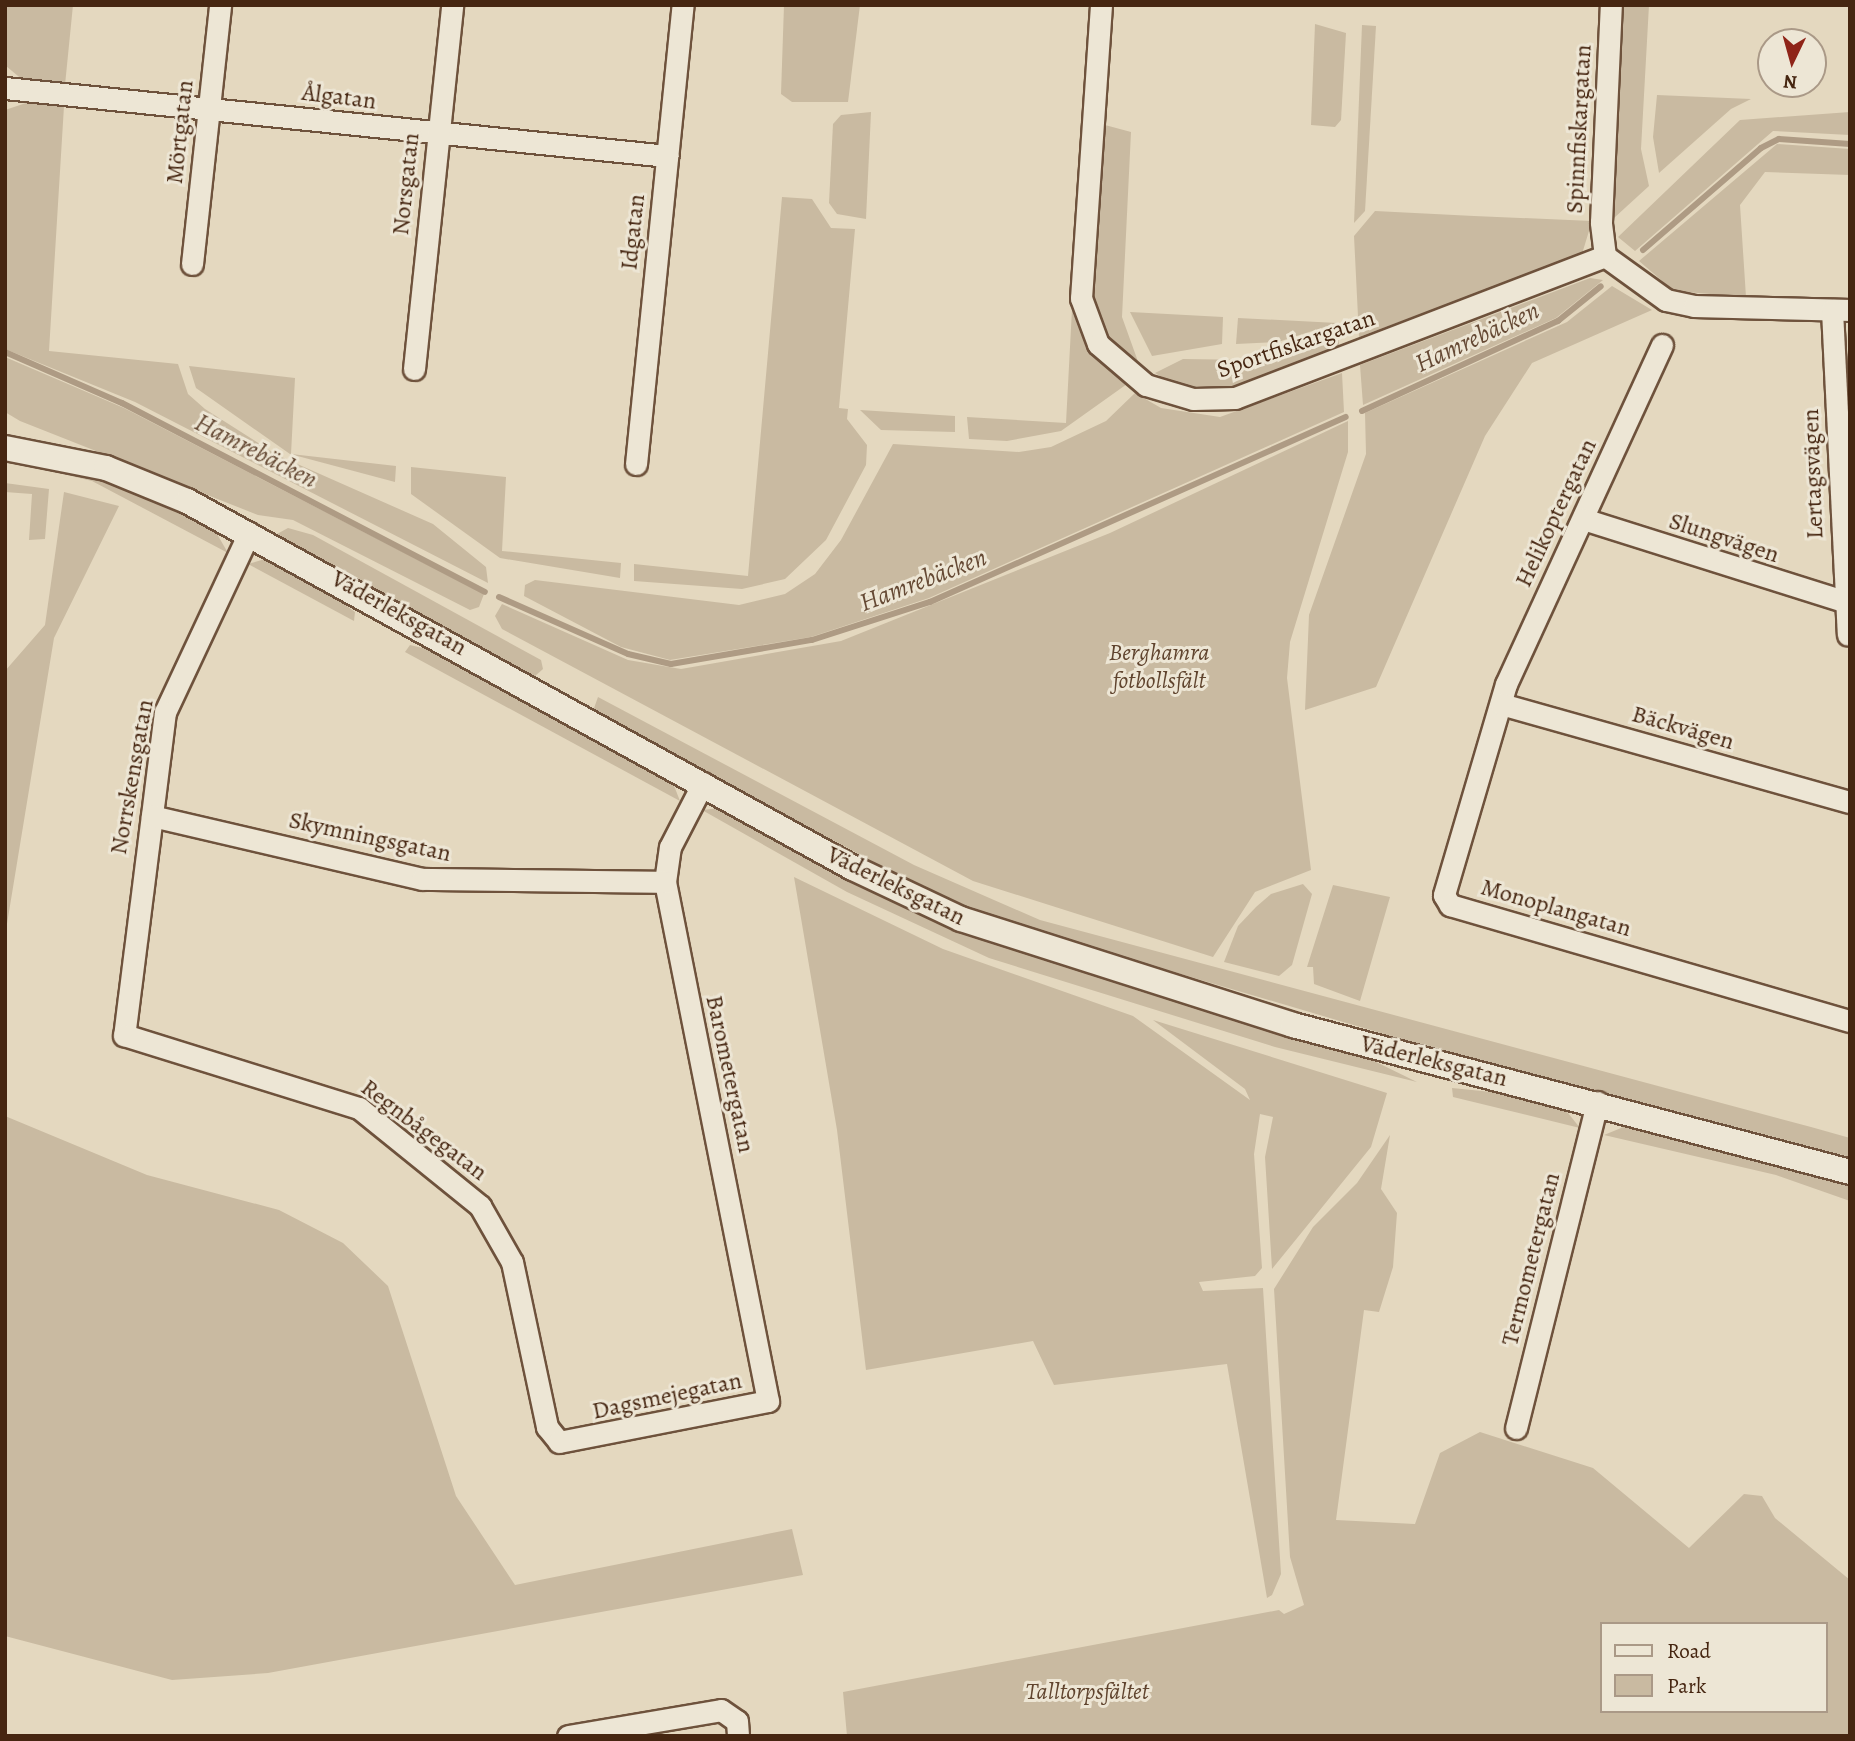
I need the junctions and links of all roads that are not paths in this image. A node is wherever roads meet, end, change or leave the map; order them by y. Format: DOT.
graph roads {
  1 [pos="220,5"];
  2 [pos="452,5"];
  3 [pos="684,5"];
  4 [pos="1101,5"];
  5 [pos="1611,5"];
  6 [pos="5,88"];
  7 [pos="210,109"];
  8 [pos="438,135"];
  9 [pos="668,156"];
  10 [pos="1605,256"];
  11 [pos="192,264"];
  12 [pos="1841,310"];
  13 [pos="1662,345"];
  14 [pos="414,369"];
  15 [pos="5,449"];
  16 [pos="636,464"];
  17 [pos="1583,519"];
  18 [pos="249,533"];
  19 [pos="1847,603"];
  20 [pos="1848,635"];
  21 [pos="1501,704"];
  22 [pos="703,783"];
  23 [pos="1850,802"];
  24 [pos="152,816"];
  25 [pos="665,882"];
  26 [pos="1850,1021"];
  27 [pos="131,1042"];
  28 [pos="1597,1102"];
  29 [pos="1850,1172"];
  30 [pos="765,1382"];
  31 [pos="1516,1428"];
  32 [pos="559,1442"];
  33 [pos="568,1736"];
  34 [pos="738,1736"];
  1 -- 7 [label="street, Mörtgatan"];
  2 -- 8 [label="street, Norsgatan"];
  3 -- 9 [label="street, Idgatan"];
  4 -- 10 [label="street, Sportfiskargatan"];
  5 -- 10 [label="street, Spinnfiskargatan"];
  6 -- 7 [label="street, Ålgatan"];
  7 -- 8 [label="street, Ålgatan"];
  7 -- 11 [label="street, Mörtgatan"];
  8 -- 9 [label="street, Ålgatan"];
  8 -- 14 [label="street, Norsgatan"];
  9 -- 16 [label="street, Idgatan"];
  10 -- 12 [label="street"];
  12 -- 19 [label="street, Lertagsvägen"];
  13 -- 17 [label="street, Helikoptergatan"];
  15 -- 18 [label="street, Väderleksgatan"];
  17 -- 19 [label="street, Slungvägen"];
  17 -- 21 [label="street, Helikoptergatan"];
  18 -- 22 [label="street, Väderleksgatan"];
  18 -- 24 [label="street, Norrskensgatan"];
  19 -- 20 [label="street, Lertagsvägen"];
  21 -- 23 [label="street, Bäckvägen"];
  21 -- 26 [label="street, Monoplangatan"];
  22 -- 25 [label="street, Barometergatan"];
  22 -- 28 [label="street, Väderleksgatan"];
  24 -- 25 [label="street, Skymningsgatan"];
  24 -- 27 [label="street, Norrskensgatan"];
  25 -- 30 [label="street, Barometergatan"];
  27 -- 32 [label="street, Regnbågegatan"];
  28 -- 29 [label="street, Väderleksgatan"];
  28 -- 31 [label="street, Termometergatan"];
  30 -- 32 [label="street, Dagsmejegatan"];
  33 -- 34 [label="street"];
}
